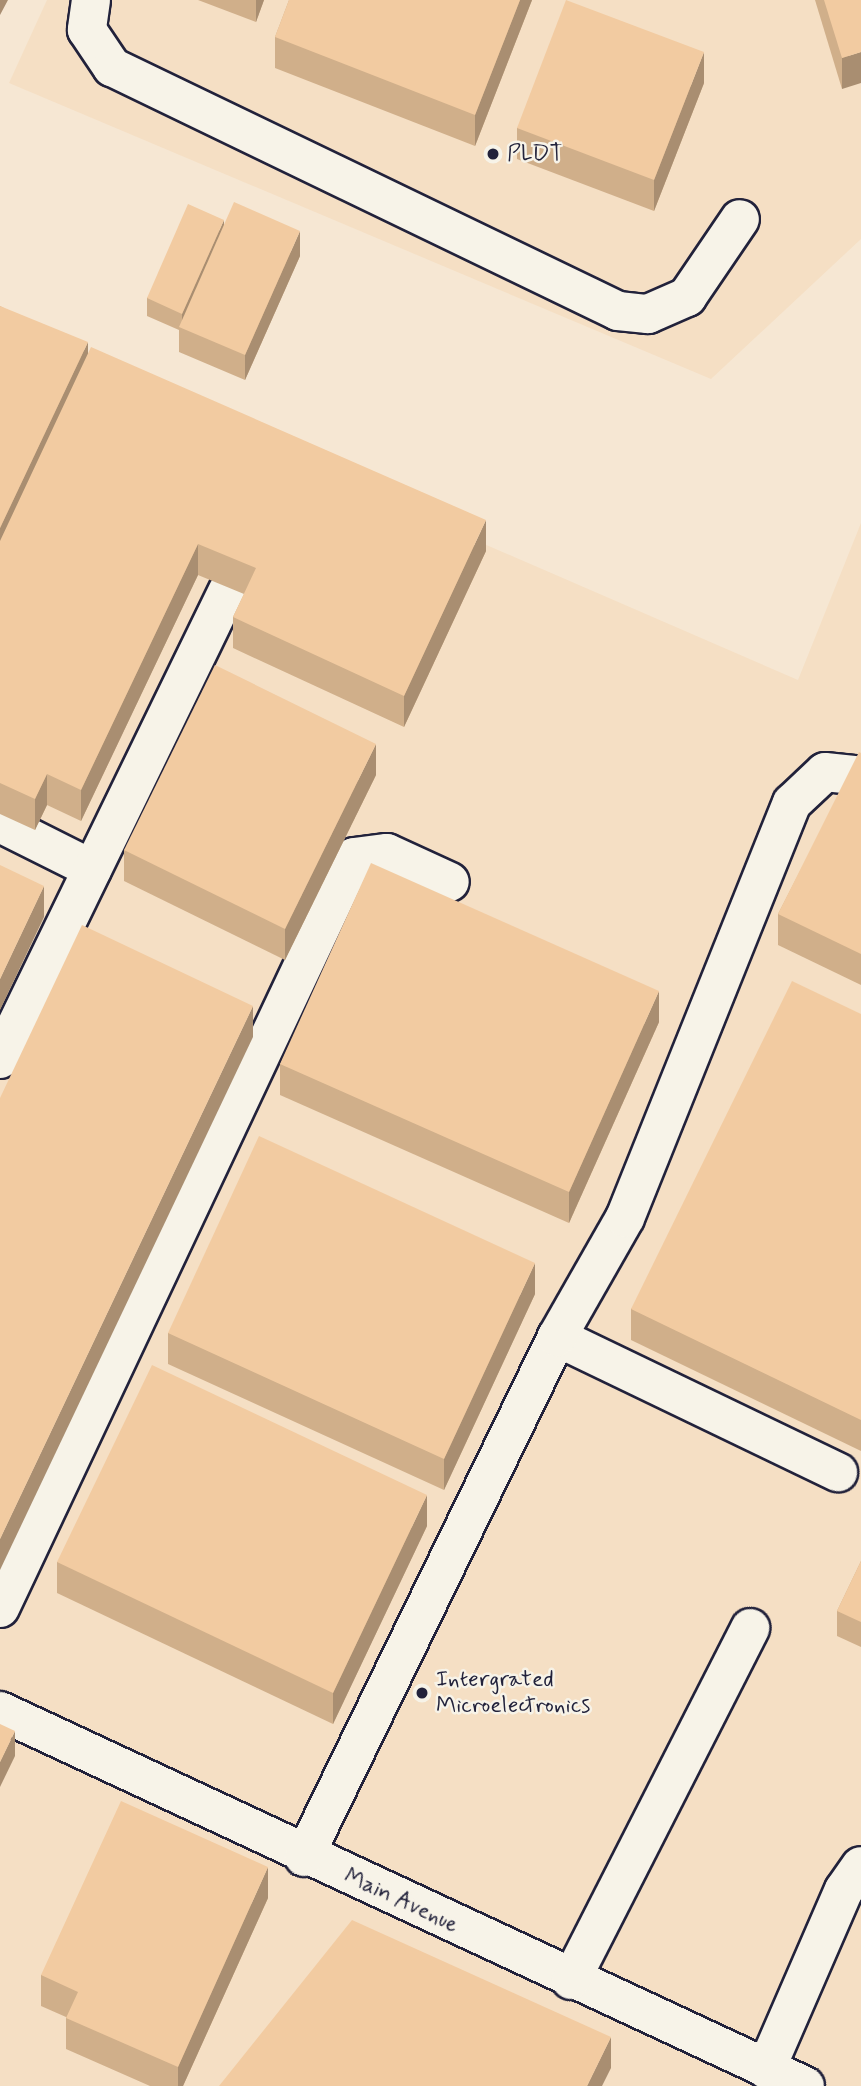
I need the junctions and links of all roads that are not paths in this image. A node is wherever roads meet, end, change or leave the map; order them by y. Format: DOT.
graph roads {
  1 [pos="91,0"];
  2 [pos="740,219"];
  3 [pos="228,590"];
  4 [pos="861,776"];
  5 [pos="0,823"];
  6 [pos="92,869"];
  7 [pos="450,882"];
  8 [pos="0,1059"];
  9 [pos="557,1337"];
  10 [pos="838,1472"];
  11 [pos="0,1608"];
  12 [pos="750,1628"];
  13 [pos="0,1711"];
  14 [pos="304,1857"];
  15 [pos="860,1868"];
  16 [pos="571,1980"];
  17 [pos="766,2069"];
  18 [pos="805,2086"];
  1 -- 2 [label="street"];
  3 -- 6 [label="street"];
  4 -- 9 [label="street"];
  5 -- 6 [label="street"];
  6 -- 8 [label="street"];
  7 -- 11 [label="street"];
  9 -- 10 [label="street"];
  9 -- 14 [label="street"];
  12 -- 16 [label="street"];
  13 -- 14 [label="street, Main Avenue"];
  14 -- 16 [label="street, Main Avenue"];
  15 -- 17 [label="street"];
  16 -- 17 [label="street, Main Avenue"];
  17 -- 18 [label="street, Main Avenue"];
}
